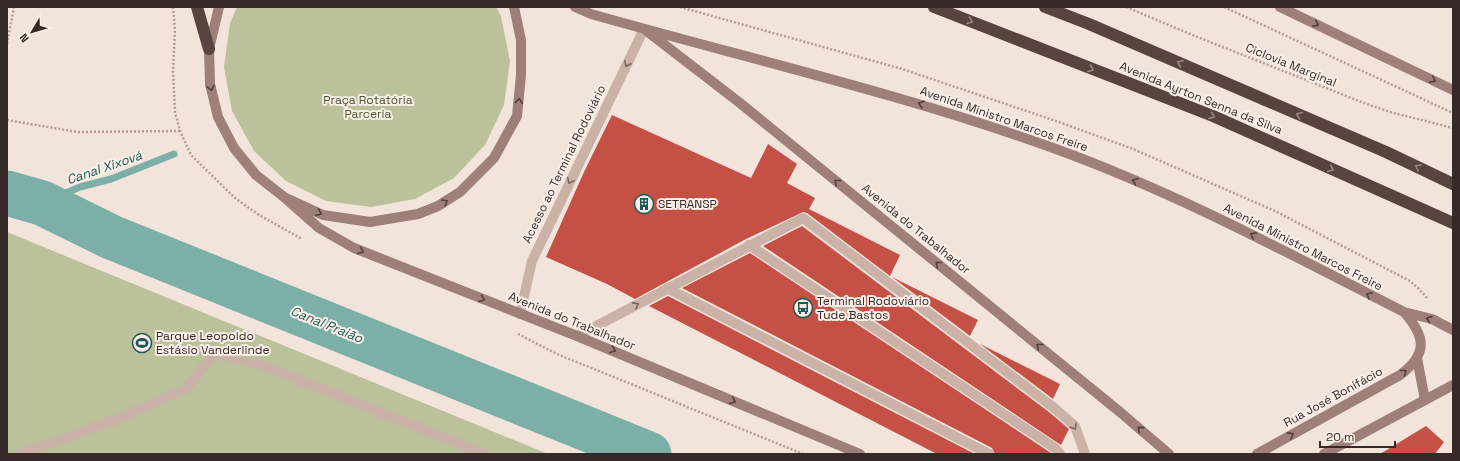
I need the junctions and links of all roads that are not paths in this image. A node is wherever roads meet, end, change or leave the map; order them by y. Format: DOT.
graph roads {
  1 [pos="197,7"];
  2 [pos="219,7"];
  3 [pos="514,7"];
  4 [pos="575,7"];
  5 [pos="934,7"];
  6 [pos="1045,7"];
  7 [pos="1280,7"];
  8 [pos="644,29"];
  9 [pos="209,49"];
  10 [pos="1453,90"];
  11 [pos="1453,184"];
  12 [pos="284,197"];
  13 [pos="1453,223"];
  14 [pos="750,245"];
  15 [pos="667,288"];
  16 [pos="1404,312"];
  17 [pos="520,314"];
  18 [pos="1453,330"];
  19 [pos="577,336"];
  20 [pos="1417,358"];
  21 [pos="1453,385"];
  22 [pos="1425,400"];
  23 [pos="1057,451"];
  24 [pos="20,454"];
  25 [pos="484,454"];
  26 [pos="860,454"];
  27 [pos="989,454"];
  28 [pos="1085,454"];
  29 [pos="1169,454"];
  30 [pos="1257,454"];
  31 [pos="1324,454"];
  1 -- 9 [label="highway"];
  2 -- 9 [label="main road"];
  12 -- 3 [label="main road, one-way"];
  4 -- 8 [label="main road, Avenida Ministro Marcos Freire"];
  5 -- 13 [label="highway, Avenida Ayrton Senna da Silva, one-way"];
  11 -- 6 [label="highway, Avenida Ayrton Senna da Silva, one-way"];
  7 -- 10 [label="main road, one-way"];
  16 -- 8 [label="main road, Avenida Ministro Marcos Freire, one-way"];
  8 -- 17 [label="lane, Acesso ao Terminal Rodoviário, one-way"];
  29 -- 8 [label="main road, Avenida do Trabalhador, one-way"];
  9 -- 12 [label="main road, one-way"];
  12 -- 17 [label="main road, Avenida do Trabalhador, one-way"];
  14 -- 15 [label="lane"];
  14 -- 23 [label="lane"];
  14 -- 28 [label="lane, one-way"];
  19 -- 15 [label="lane, one-way"];
  15 -- 27 [label="lane"];
  18 -- 16 [label="main road, Avenida Ministro Marcos Freire, one-way"];
  16 -- 20 [label="main road"];
  17 -- 19 [label="main road, Avenida do Trabalhador"];
  19 -- 26 [label="main road, Avenida do Trabalhador, one-way"];
  20 -- 22 [label="main road"];
  30 -- 20 [label="main road, Rua José Bonifácio, one-way"];
  21 -- 22 [label="main road"];
  22 -- 31 [label="main road"];
  24 -- 25 [label="lane"];
}
